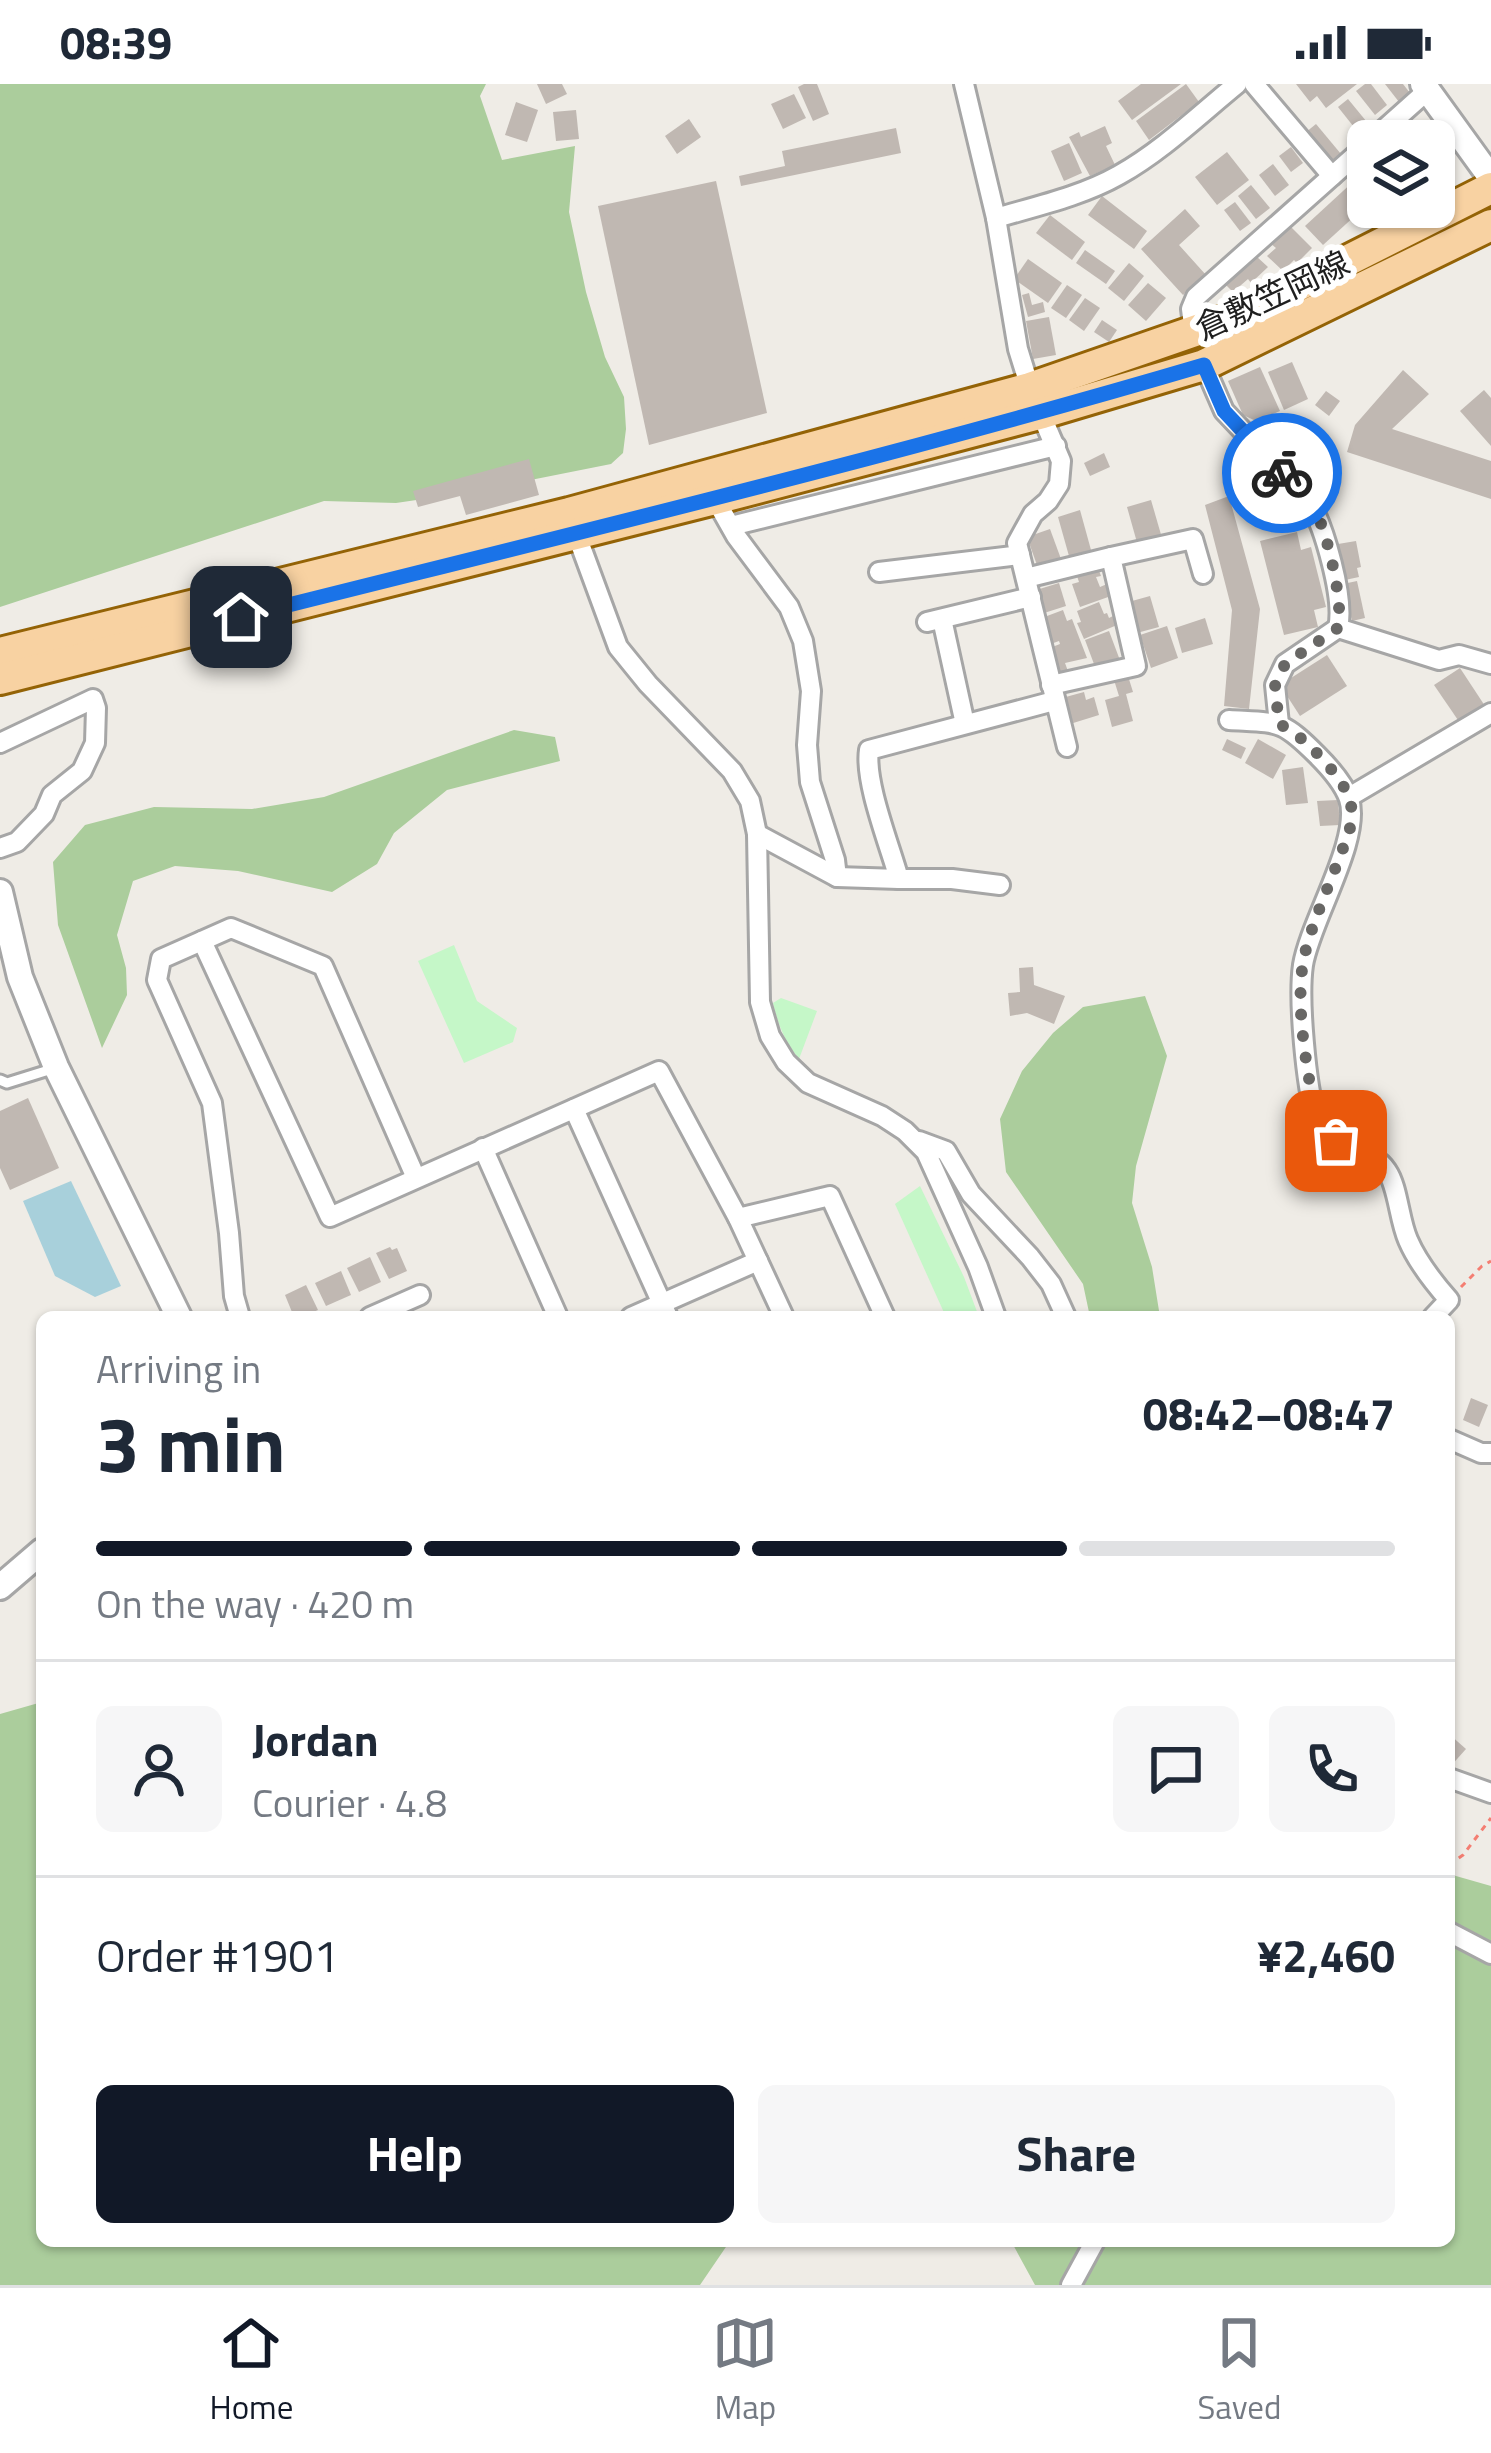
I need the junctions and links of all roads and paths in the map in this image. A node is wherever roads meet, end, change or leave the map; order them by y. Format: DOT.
graph roads {
  1 [pos="964,84"];
  2 [pos="1237,84"];
  3 [pos="1254,84"];
  4 [pos="1426,86"];
  5 [pos="1392,120"];
  6 [pos="1347,163"];
  7 [pos="1332,176"];
  8 [pos="1491,178"];
  9 [pos="1491,188"];
  10 [pos="996,218"];
  11 [pos="1491,224"];
  12 [pos="1194,333"];
  13 [pos="1204,365"];
  14 [pos="1036,400"];
  15 [pos="1056,446"];
  16 [pos="723,513"];
  17 [pos="573,523"];
  18 [pos="1020,555"];
  19 [pos="1112,557"];
  20 [pos="879,572"];
  21 [pos="1203,574"];
  22 [pos="1028,587"];
  23 [pos="1338,628"];
  24 [pos="0,653"];
  25 [pos="1491,664"];
  26 [pos="0,679"];
  27 [pos="1053,693"];
  28 [pos="1491,713"];
  29 [pos="1229,720"];
  30 [pos="965,724"];
  31 [pos="1279,724"];
  32 [pos="0,742"];
  33 [pos="1067,747"];
  34 [pos="1349,797"];
  35 [pos="757,834"];
  36 [pos="0,848"];
  37 [pos="837,877"];
  38 [pos="899,879"];
  39 [pos="1000,885"];
  40 [pos="0,892"];
  41 [pos="202,941"];
  42 [pos="56,1067"];
  43 [pos="0,1080"];
  44 [pos="574,1108"];
  45 [pos="912,1139"];
  46 [pos="483,1148"];
  47 [pos="416,1178"];
  48 [pos="738,1218"];
  49 [pos="758,1261"];
  50 [pos="1491,1261"];
  51 [pos="420,1295"];
  52 [pos="1449,1300"];
  53 [pos="176,1311"];
  54 [pos="238,1311"];
  55 [pos="384,1311"];
  56 [pos="555,1311"];
  57 [pos="665,1311"];
  58 [pos="781,1311"];
  59 [pos="882,1311"];
  60 [pos="994,1311"];
  61 [pos="1063,1311"];
  62 [pos="1439,1311"];
  63 [pos="1455,1442"];
  64 [pos="1491,1453"];
  65 [pos="36,1556"];
  66 [pos="0,1588"];
  67 [pos="1455,1780"];
  68 [pos="1491,1793"];
  69 [pos="1491,1818"];
  70 [pos="1455,1861"];
  71 [pos="1455,1935"];
  72 [pos="1491,1954"];
  73 [pos="1092,2247"];
  74 [pos="1071,2285"];
  1 -- 10 [label="street"];
  2 -- 10 [label="street"];
  3 -- 7 [label="street"];
  4 -- 5 [label="street"];
  4 -- 8 [label="street"];
  6 -- 7 [label="street"];
  7 -- 12 [label="street"];
  9 -- 12 [label="main road, 倉敷笠岡線"];
  10 -- 14 [label="street"];
  11 -- 13 [label="main road, 倉敷笠岡線"];
  12 -- 14 [label="main road, 倉敷笠岡線"];
  13 -- 14 [label="main road, 倉敷笠岡線"];
  13 -- 23 [label="street"];
  14 -- 15 [label="street"];
  14 -- 16 [label="main road, 倉敷笠岡線"];
  14 -- 17 [label="main road, 倉敷笠岡線"];
  15 -- 16 [label="street"];
  15 -- 18 [label="street"];
  16 -- 17 [label="main road, 倉敷笠岡線"];
  16 -- 37 [label="street"];
  17 -- 24 [label="main road, 倉敷笠岡線"];
  17 -- 26 [label="main road, 倉敷笠岡線"];
  17 -- 35 [label="street"];
  18 -- 20 [label="street"];
  18 -- 22 [label="street"];
  19 -- 21 [label="street"];
  19 -- 22 [label="street"];
  19 -- 27 [label="street"];
  22 -- 27 [label="street"];
  22 -- 30 [label="street"];
  23 -- 25 [label="street"];
  23 -- 31 [label="street"];
  27 -- 30 [label="street"];
  27 -- 33 [label="street"];
  28 -- 34 [label="street"];
  29 -- 31 [label="street"];
  30 -- 38 [label="street"];
  31 -- 34 [label="street"];
  32 -- 36 [label="street"];
  34 -- 52 [label="street"];
  35 -- 37 [label="street"];
  35 -- 45 [label="street"];
  37 -- 38 [label="street"];
  38 -- 39 [label="street"];
  40 -- 42 [label="street"];
  41 -- 47 [label="street"];
  41 -- 47 [label="street"];
  41 -- 54 [label="street"];
  42 -- 43 [label="lane"];
  42 -- 53 [label="street"];
  44 -- 46 [label="street"];
  44 -- 48 [label="street"];
  44 -- 57 [label="street"];
  45 -- 60 [label="street"];
  45 -- 61 [label="street"];
  46 -- 47 [label="street"];
  46 -- 56 [label="street"];
  48 -- 49 [label="street"];
  48 -- 59 [label="street"];
  49 -- 57 [label="street"];
  49 -- 58 [label="street"];
  50 -- 52 [label="path"];
  51 -- 55 [label="street"];
  52 -- 62 [label="street"];
  63 -- 64 [label="street"];
  65 -- 66 [label="street"];
  67 -- 68 [label="street"];
  69 -- 70 [label="path"];
  71 -- 72 [label="street"];
  73 -- 74 [label="street"];
}
